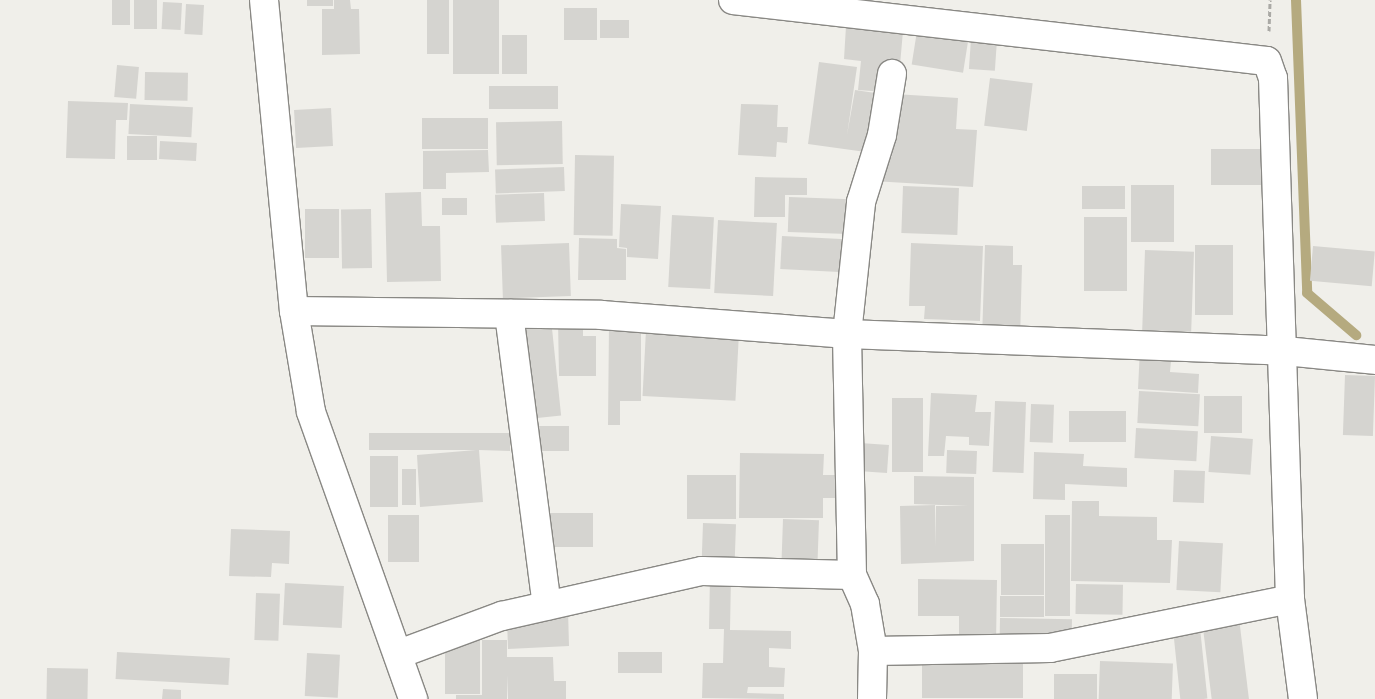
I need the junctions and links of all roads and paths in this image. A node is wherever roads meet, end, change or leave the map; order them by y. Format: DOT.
graph roads {
  1 [pos="264,0"];
  2 [pos="732,0"];
  3 [pos="892,74"];
  4 [pos="294,311"];
  5 [pos="509,314"];
  6 [pos="848,334"];
  7 [pos="1285,351"];
  8 [pos="1375,360"];
  9 [pos="852,575"];
  10 [pos="1290,599"];
  11 [pos="547,606"];
  12 [pos="872,651"];
  13 [pos="399,654"];
  14 [pos="413,699"];
  15 [pos="872,699"];
  16 [pos="1303,699"];
  1 -- 4 [label="street"];
  2 -- 7 [label="street"];
  3 -- 6 [label="street"];
  4 -- 5 [label="street"];
  4 -- 13 [label="street"];
  5 -- 6 [label="street"];
  5 -- 11 [label="street"];
  6 -- 7 [label="street"];
  6 -- 9 [label="street"];
  7 -- 8 [label="street"];
  7 -- 10 [label="street"];
  9 -- 11 [label="street"];
  9 -- 12 [label="street"];
  10 -- 12 [label="street"];
  10 -- 16 [label="street"];
  11 -- 13 [label="street"];
  12 -- 15 [label="street"];
  13 -- 14 [label="street"];
}
